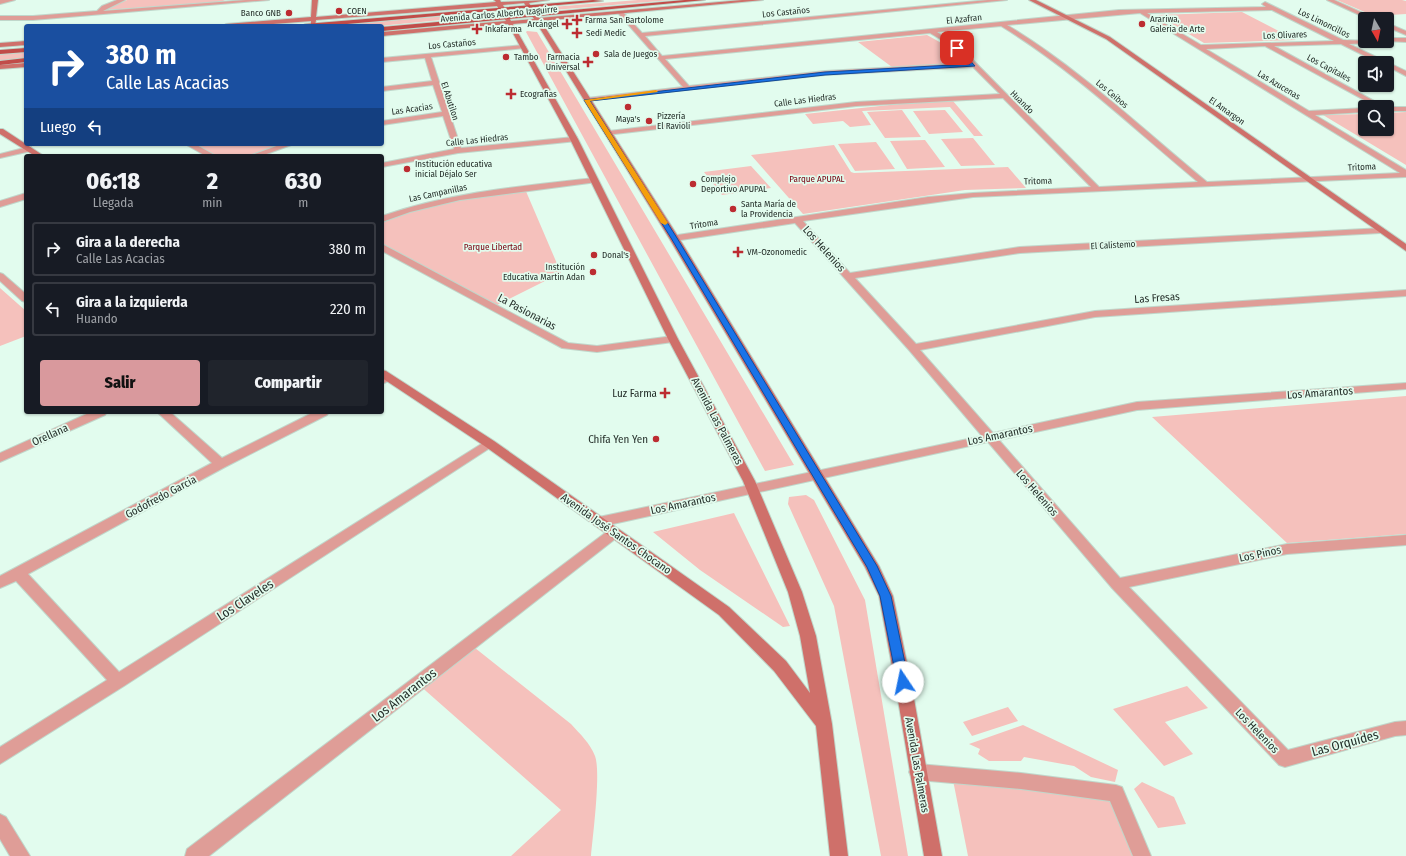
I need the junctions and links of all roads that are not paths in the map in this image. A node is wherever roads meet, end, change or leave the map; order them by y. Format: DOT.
graph roads {
  1 [pos="12,0"];
  2 [pos="122,0"];
  3 [pos="266,0"];
  4 [pos="315,0"];
  5 [pos="546,0"];
  6 [pos="609,0"];
  7 [pos="702,0"];
  8 [pos="760,0"];
  9 [pos="1004,0"];
  10 [pos="1032,0"];
  11 [pos="1256,0"];
  12 [pos="1330,0"];
  13 [pos="231,1"];
  14 [pos="0,2"];
  15 [pos="526,3"];
  16 [pos="499,4"];
  17 [pos="1272,8"];
  18 [pos="620,12"];
  19 [pos="1142,12"];
  20 [pos="1358,12"];
  21 [pos="98,13"];
  22 [pos="1066,17"];
  23 [pos="0,18"];
  24 [pos="535,18"];
  25 [pos="313,19"];
  26 [pos="508,20"];
  27 [pos="251,24"];
  28 [pos="313,24"];
  29 [pos="322,24"];
  30 [pos="1002,24"];
  31 [pos="384,28"];
  32 [pos="1394,28"];
  33 [pos="931,31"];
  34 [pos="1406,33"];
  35 [pos="384,34"];
  36 [pos="641,35"];
  37 [pos="1394,40"];
  38 [pos="1406,40"];
  39 [pos="1358,41"];
  40 [pos="1343,42"];
  41 [pos="24,43"];
  42 [pos="0,45"];
  43 [pos="1267,45"];
  44 [pos="523,47"];
  45 [pos="1200,47"];
  46 [pos="24,50"];
  47 [pos="0,52"];
  48 [pos="426,56"];
  49 [pos="1370,56"];
  50 [pos="659,58"];
  51 [pos="24,60"];
  52 [pos="384,60"];
  53 [pos="0,62"];
  54 [pos="24,65"];
  55 [pos="973,65"];
  56 [pos="0,68"];
  57 [pos="1394,68"];
  58 [pos="1406,74"];
  59 [pos="435,83"];
  60 [pos="687,88"];
  61 [pos="384,89"];
  62 [pos="1003,96"];
  63 [pos="587,100"];
  64 [pos="1369,100"];
  65 [pos="1406,109"];
  66 [pos="1358,110"];
  67 [pos="1394,110"];
  68 [pos="1307,113"];
  69 [pos="445,114"];
  70 [pos="384,123"];
  71 [pos="0,131"];
  72 [pos="609,133"];
  73 [pos="574,139"];
  74 [pos="193,146"];
  75 [pos="284,146"];
  76 [pos="28,149"];
  77 [pos="458,152"];
  78 [pos="37,154"];
  79 [pos="208,154"];
  80 [pos="259,154"];
  81 [pos="0,156"];
  82 [pos="384,165"];
  83 [pos="1406,174"];
  84 [pos="594,180"];
  85 [pos="1308,180"];
  86 [pos="1205,184"];
  87 [pos="1097,189"];
  88 [pos="24,197"];
  89 [pos="0,204"];
  90 [pos="384,218"];
  91 [pos="797,220"];
  92 [pos="1380,230"];
  93 [pos="674,238"];
  94 [pos="384,248"];
  95 [pos="1406,248"];
  96 [pos="0,276"];
  97 [pos="848,276"];
  98 [pos="1406,293"];
  99 [pos="24,296"];
  100 [pos="674,339"];
  101 [pos="912,348"];
  102 [pos="384,377"];
  103 [pos="1406,386"];
  104 [pos="96,414"];
  105 [pos="165,414"];
  106 [pos="319,414"];
  107 [pos="989,438"];
  108 [pos="490,444"];
  109 [pos="0,458"];
  110 [pos="221,464"];
  111 [pos="818,475"];
  112 [pos="753,489"];
  113 [pos="599,522"];
  114 [pos="614,533"];
  115 [pos="1406,540"];
  116 [pos="18,574"];
  117 [pos="0,583"];
  118 [pos="1117,584"];
  119 [pos="118,681"];
  120 [pos="824,724"];
  121 [pos="1406,728"];
  122 [pos="0,756"];
  123 [pos="1285,759"];
  124 [pos="918,772"];
  125 [pos="0,823"];
  126 [pos="21,856"];
  127 [pos="194,856"];
  128 [pos="839,856"];
  129 [pos="933,856"];
  130 [pos="1142,856"];
  1 -- 14 [label="street"];
  2 -- 21 [label="street"];
  3 -- 13 [label="street"];
  4 -- 25 [label="main road"];
  5 -- 15 [label="main road, Avenida Carlos Alberto Izaguirre"];
  6 -- 15 [label="main road, Avenida Carlos Alberto Izaguirre"];
  7 -- 24 [label="main road, Avenida Carlos Alberto Izaguirre"];
  8 -- 18 [label="main road, Avenida Carlos Alberto Izaguirre"];
  9 -- 36 [label="street, Los Castaños"];
  10 -- 22 [label="main road, El Amargon"];
  11 -- 17 [label="street, Los Limoncillos"];
  12 -- 20 [label="street"];
  13 -- 21 [label="street"];
  15 -- 16 [label="main road, Avenida Carlos Alberto Izaguirre"];
  15 -- 24 [label="main road, Avenida Las Palmeras"];
  16 -- 25 [label="main road, Avenida Carlos Alberto Izaguirre"];
  16 -- 26 [label="main road, Avenida Las Palmeras"];
  16 -- 29 [label="main road, Avenida Carlos Alberto Izaguirre"];
  17 -- 19 [label="street, El Azafran"];
  17 -- 40 [label="street, Los Limoncillos"];
  18 -- 24 [label="main road, Avenida Carlos Alberto Izaguirre"];
  18 -- 36 [label="street"];
  19 -- 22 [label="street, El Azafran"];
  19 -- 45 [label="street, Las Azucenas"];
  21 -- 23 [label="street"];
  22 -- 30 [label="street, El Azafran"];
  22 -- 85 [label="main road, El Amargon"];
  24 -- 26 [label="main road, Avenida Carlos Alberto Izaguirre"];
  24 -- 63 [label="main road, Avenida Las Palmeras"];
  25 -- 27 [label="main road, Avenida Carlos Alberto Izaguirre"];
  25 -- 28 [label="main road"];
  26 -- 31 [label="main road, Avenida Carlos Alberto Izaguirre"];
  26 -- 35 [label="main road, Avenida Carlos Alberto Izaguirre"];
  26 -- 44 [label="main road, Avenida Las Palmeras"];
  30 -- 33 [label="street, El Azafran"];
  30 -- 86 [label="street, Los Ceibos"];
  32 -- 34 [label="street"];
  33 -- 50 [label="street, El Azafran"];
  33 -- 55 [label="street, Huando"];
  36 -- 50 [label="street"];
  37 -- 38 [label="street"];
  39 -- 40 [label="street, Los Olivares"];
  40 -- 43 [label="street, Los Olivares"];
  40 -- 49 [label="street, Los Limoncillos"];
  41 -- 42 [label="main road"];
  43 -- 45 [label="street, Los Olivares"];
  43 -- 64 [label="street, Los Capitales"];
  44 -- 48 [label="street, Los Castaños"];
  44 -- 73 [label="main road, Avenida Las Palmeras"];
  45 -- 68 [label="street, Las Azucenas"];
  46 -- 47 [label="main road"];
  48 -- 52 [label="street, Los Castaños"];
  48 -- 59 [label="street, El Abutilon"];
  50 -- 60 [label="street"];
  51 -- 53 [label="main road"];
  54 -- 56 [label="main road"];
  55 -- 60 [label="street"];
  55 -- 62 [label="street, Huando"];
  57 -- 58 [label="street"];
  59 -- 61 [label="street"];
  59 -- 69 [label="street, El Abutilon"];
  60 -- 63 [label="street"];
  62 -- 72 [label="street, Calle Las Hiedras"];
  62 -- 87 [label="street, Huando"];
  63 -- 72 [label="main road, Avenida Las Palmeras"];
  65 -- 67 [label="street"];
  66 -- 68 [label="street"];
  68 -- 83 [label="street, Las Azucenas"];
  69 -- 70 [label="street, Las Acacias"];
  69 -- 77 [label="street, El Abutilon"];
  71 -- 76 [label="main road"];
  72 -- 93 [label="main road, Avenida Las Palmeras"];
  73 -- 77 [label="street, Calle Las Hiedras"];
  73 -- 84 [label="main road, Avenida Las Palmeras"];
  74 -- 79 [label="street"];
  75 -- 80 [label="street"];
  76 -- 78 [label="main road"];
  76 -- 81 [label="street"];
  77 -- 82 [label="street, Calle Las Hiedras"];
  83 -- 85 [label="street, Tritoma"];
  84 -- 90 [label="street, Las Campanillas"];
  84 -- 100 [label="main road, Avenida Las Palmeras"];
  85 -- 86 [label="street, Tritoma"];
  85 -- 92 [label="main road, El Amargon"];
  86 -- 87 [label="street, Tritoma"];
  87 -- 91 [label="street, Tritoma"];
  88 -- 89 [label="street"];
  91 -- 93 [label="street, Tritoma"];
  91 -- 97 [label="street, Los Helenios"];
  92 -- 95 [label="main road, El Amargon"];
  92 -- 97 [label="street, El Calistemo"];
  93 -- 111 [label="main road, Avenida Las Palmeras"];
  94 -- 100 [label="street, La Pasionarias"];
  96 -- 99 [label="street"];
  97 -- 101 [label="street, Los Helenios"];
  98 -- 101 [label="street, Las Fresas"];
  100 -- 112 [label="main road, Avenida Las Palmeras"];
  101 -- 107 [label="street, Los Helenios"];
  102 -- 108 [label="main road, Avenida José Santos Chocano"];
  103 -- 107 [label="street, Los Amarantos"];
  104 -- 109 [label="street, Orellana"];
  105 -- 110 [label="street"];
  106 -- 110 [label="street, Godofredo Garcia"];
  107 -- 111 [label="street, Los Amarantos"];
  107 -- 118 [label="street, Los Helenios"];
  108 -- 113 [label="main road, Avenida José Santos Chocano"];
  108 -- 119 [label="street, Los Claveles"];
  110 -- 116 [label="street, Godofredo Garcia"];
  111 -- 112 [label="street, Los Amarantos"];
  111 -- 124 [label="main road, Avenida Las Palmeras"];
  112 -- 113 [label="street, Los Amarantos"];
  112 -- 120 [label="main road, Avenida Las Palmeras"];
  113 -- 114 [label="main road, Avenida José Santos Chocano"];
  114 -- 120 [label="main road, Avenida José Santos Chocano"];
  114 -- 127 [label="street, Los Amarantos"];
  115 -- 118 [label="street, Los Pinos"];
  116 -- 117 [label="street, Godofredo Garcia"];
  116 -- 119 [label="street"];
  118 -- 123 [label="street, Los Helenios"];
  119 -- 122 [label="street, Los Claveles"];
  120 -- 128 [label="main road, Avenida Las Palmeras"];
  121 -- 123 [label="street, Las Orquídes"];
  124 -- 129 [label="main road, Avenida Las Palmeras"];
  124 -- 130 [label="street"];
  125 -- 126 [label="street"];
}
